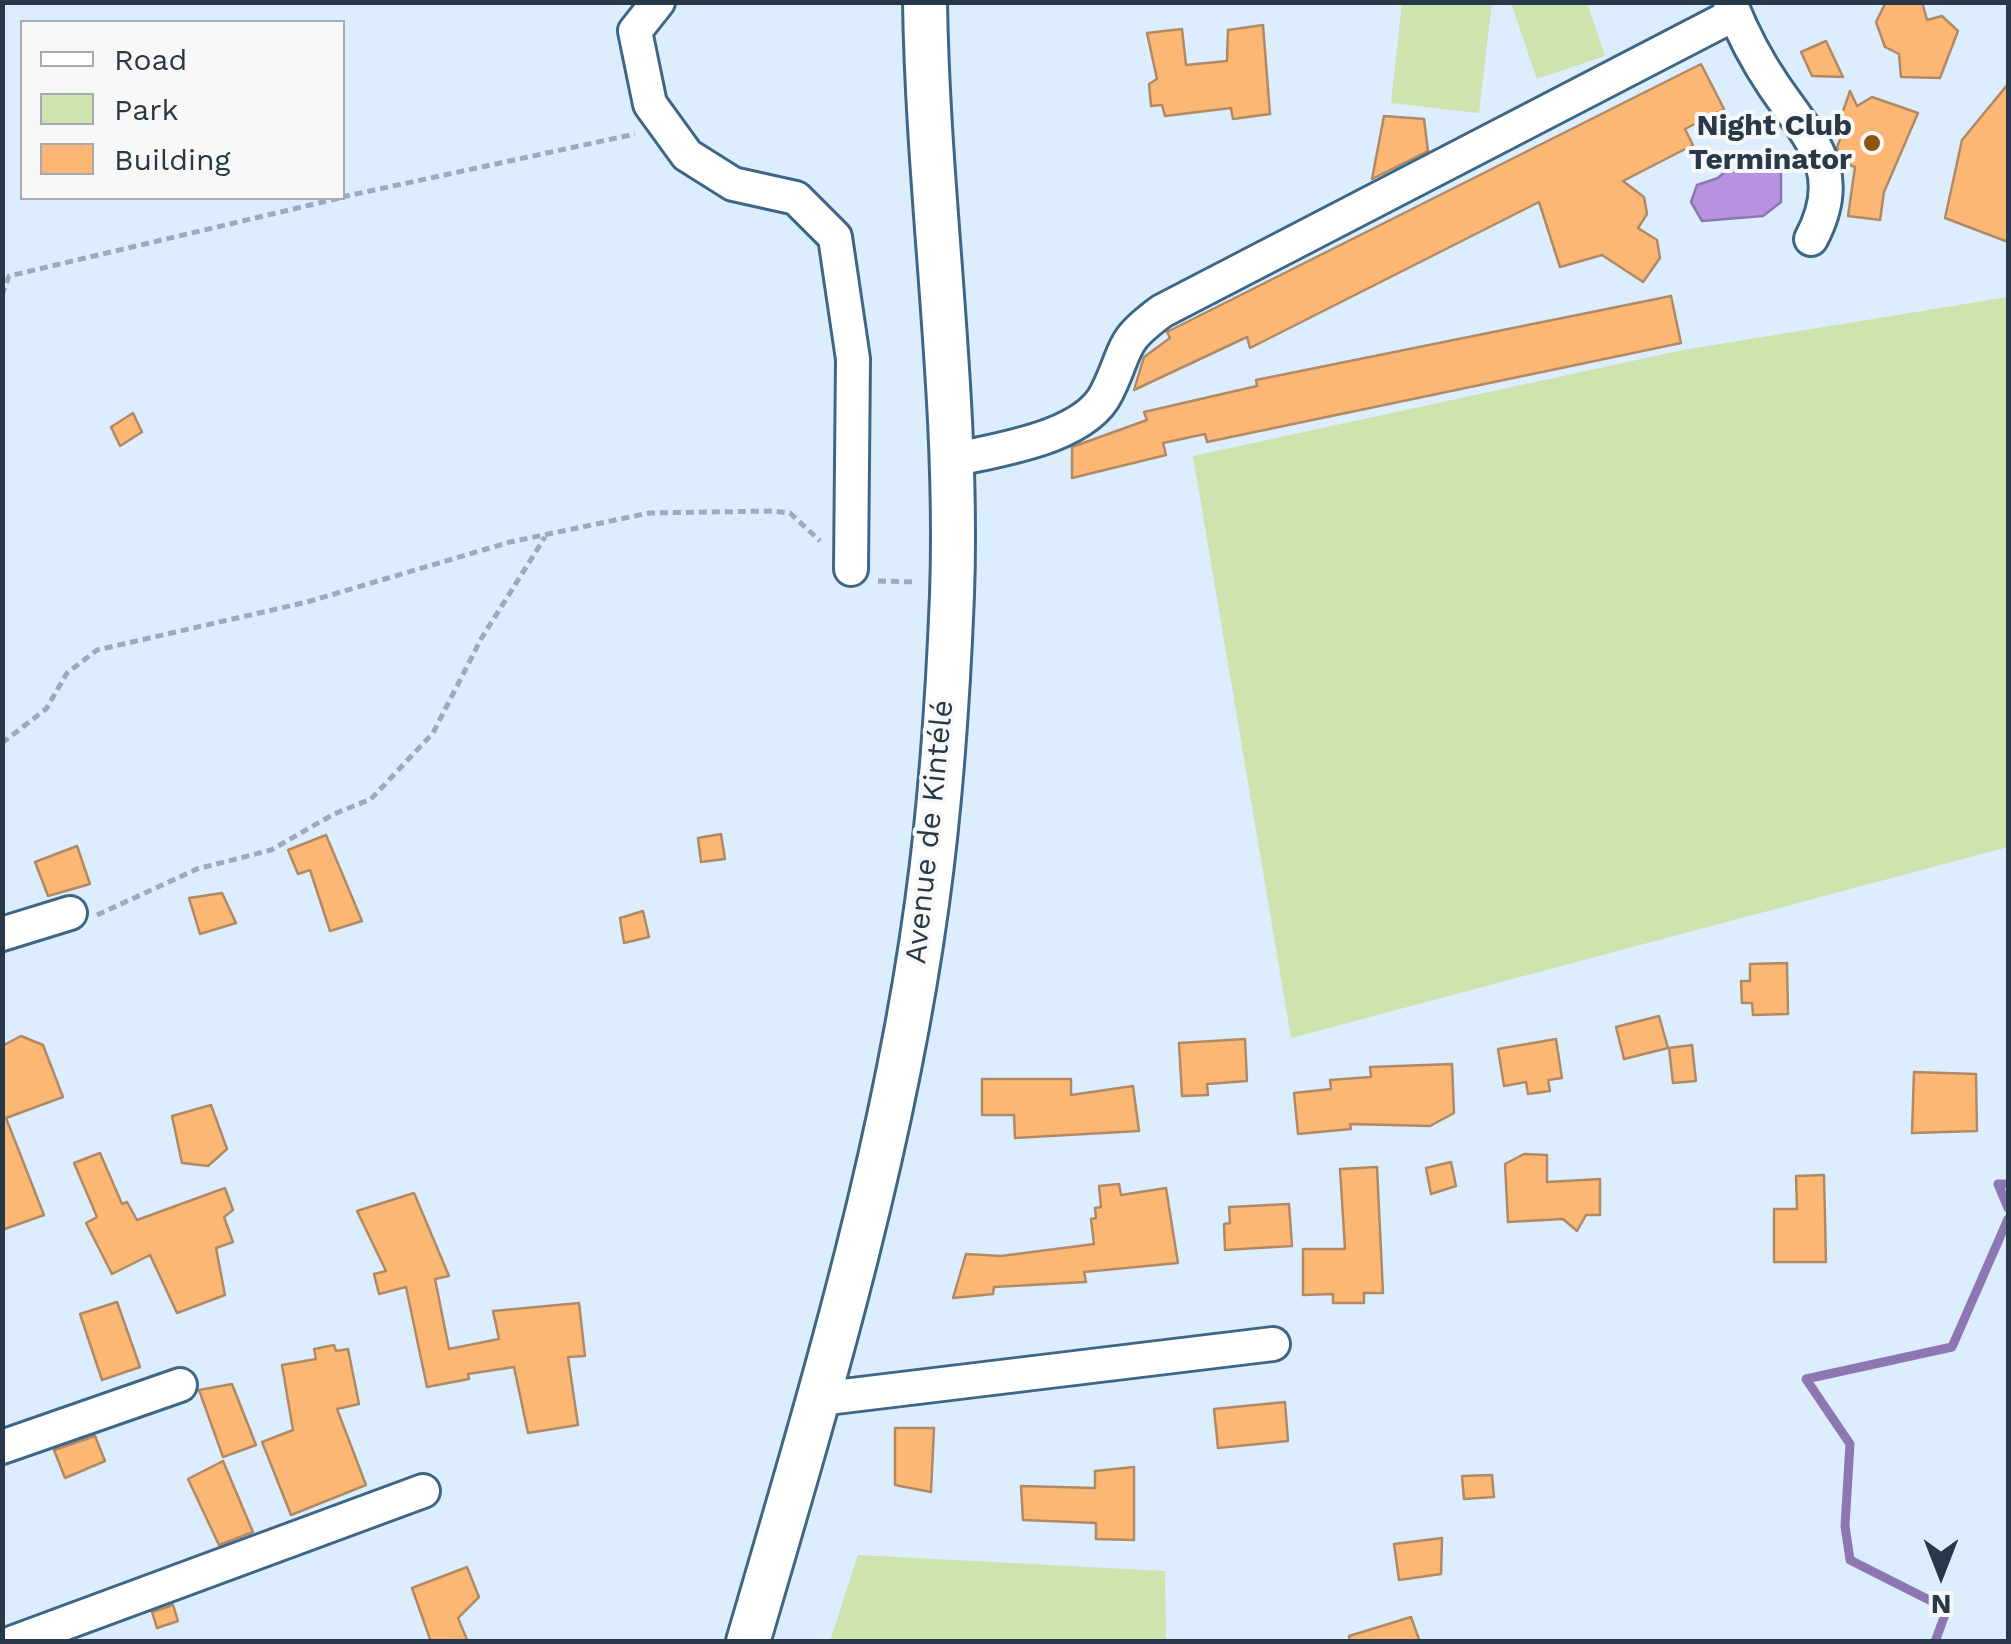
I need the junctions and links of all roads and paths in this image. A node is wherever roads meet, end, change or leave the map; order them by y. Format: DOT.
graph roads {
  1 [pos="658,2"];
  2 [pos="924,2"];
  3 [pos="1732,8"];
  4 [pos="667,128"];
  5 [pos="345,196"];
  6 [pos="329,200"];
  7 [pos="1812,239"];
  8 [pos="2,295"];
  9 [pos="948,461"];
  10 [pos="545,536"];
  11 [pos="851,569"];
  12 [pos="952,592"];
  13 [pos="2,743"];
  14 [pos="78,916"];
  15 [pos="2,934"];
  16 [pos="1274,1344"];
  17 [pos="180,1384"];
  18 [pos="819,1398"];
  19 [pos="2,1447"];
  20 [pos="423,1491"];
  21 [pos="14,1642"];
  22 [pos="748,1642"];
  1 -- 4 [label="street"];
  2 -- 9 [label="main road, Avenue de Kintélé"];
  3 -- 7 [label="street"];
  3 -- 9 [label="street"];
  4 -- 5 [label="path"];
  4 -- 11 [label="street"];
  6 -- 8 [label="path"];
  9 -- 12 [label="main road, Avenue de Kintélé"];
  10 -- 11 [label="path"];
  10 -- 13 [label="path"];
  10 -- 14 [label="path"];
  11 -- 12 [label="path"];
  12 -- 18 [label="main road, Avenue de Kintélé"];
  14 -- 15 [label="street"];
  16 -- 18 [label="street"];
  17 -- 19 [label="street"];
  18 -- 22 [label="main road, Avenue de Kintélé"];
  20 -- 21 [label="street"];
}
